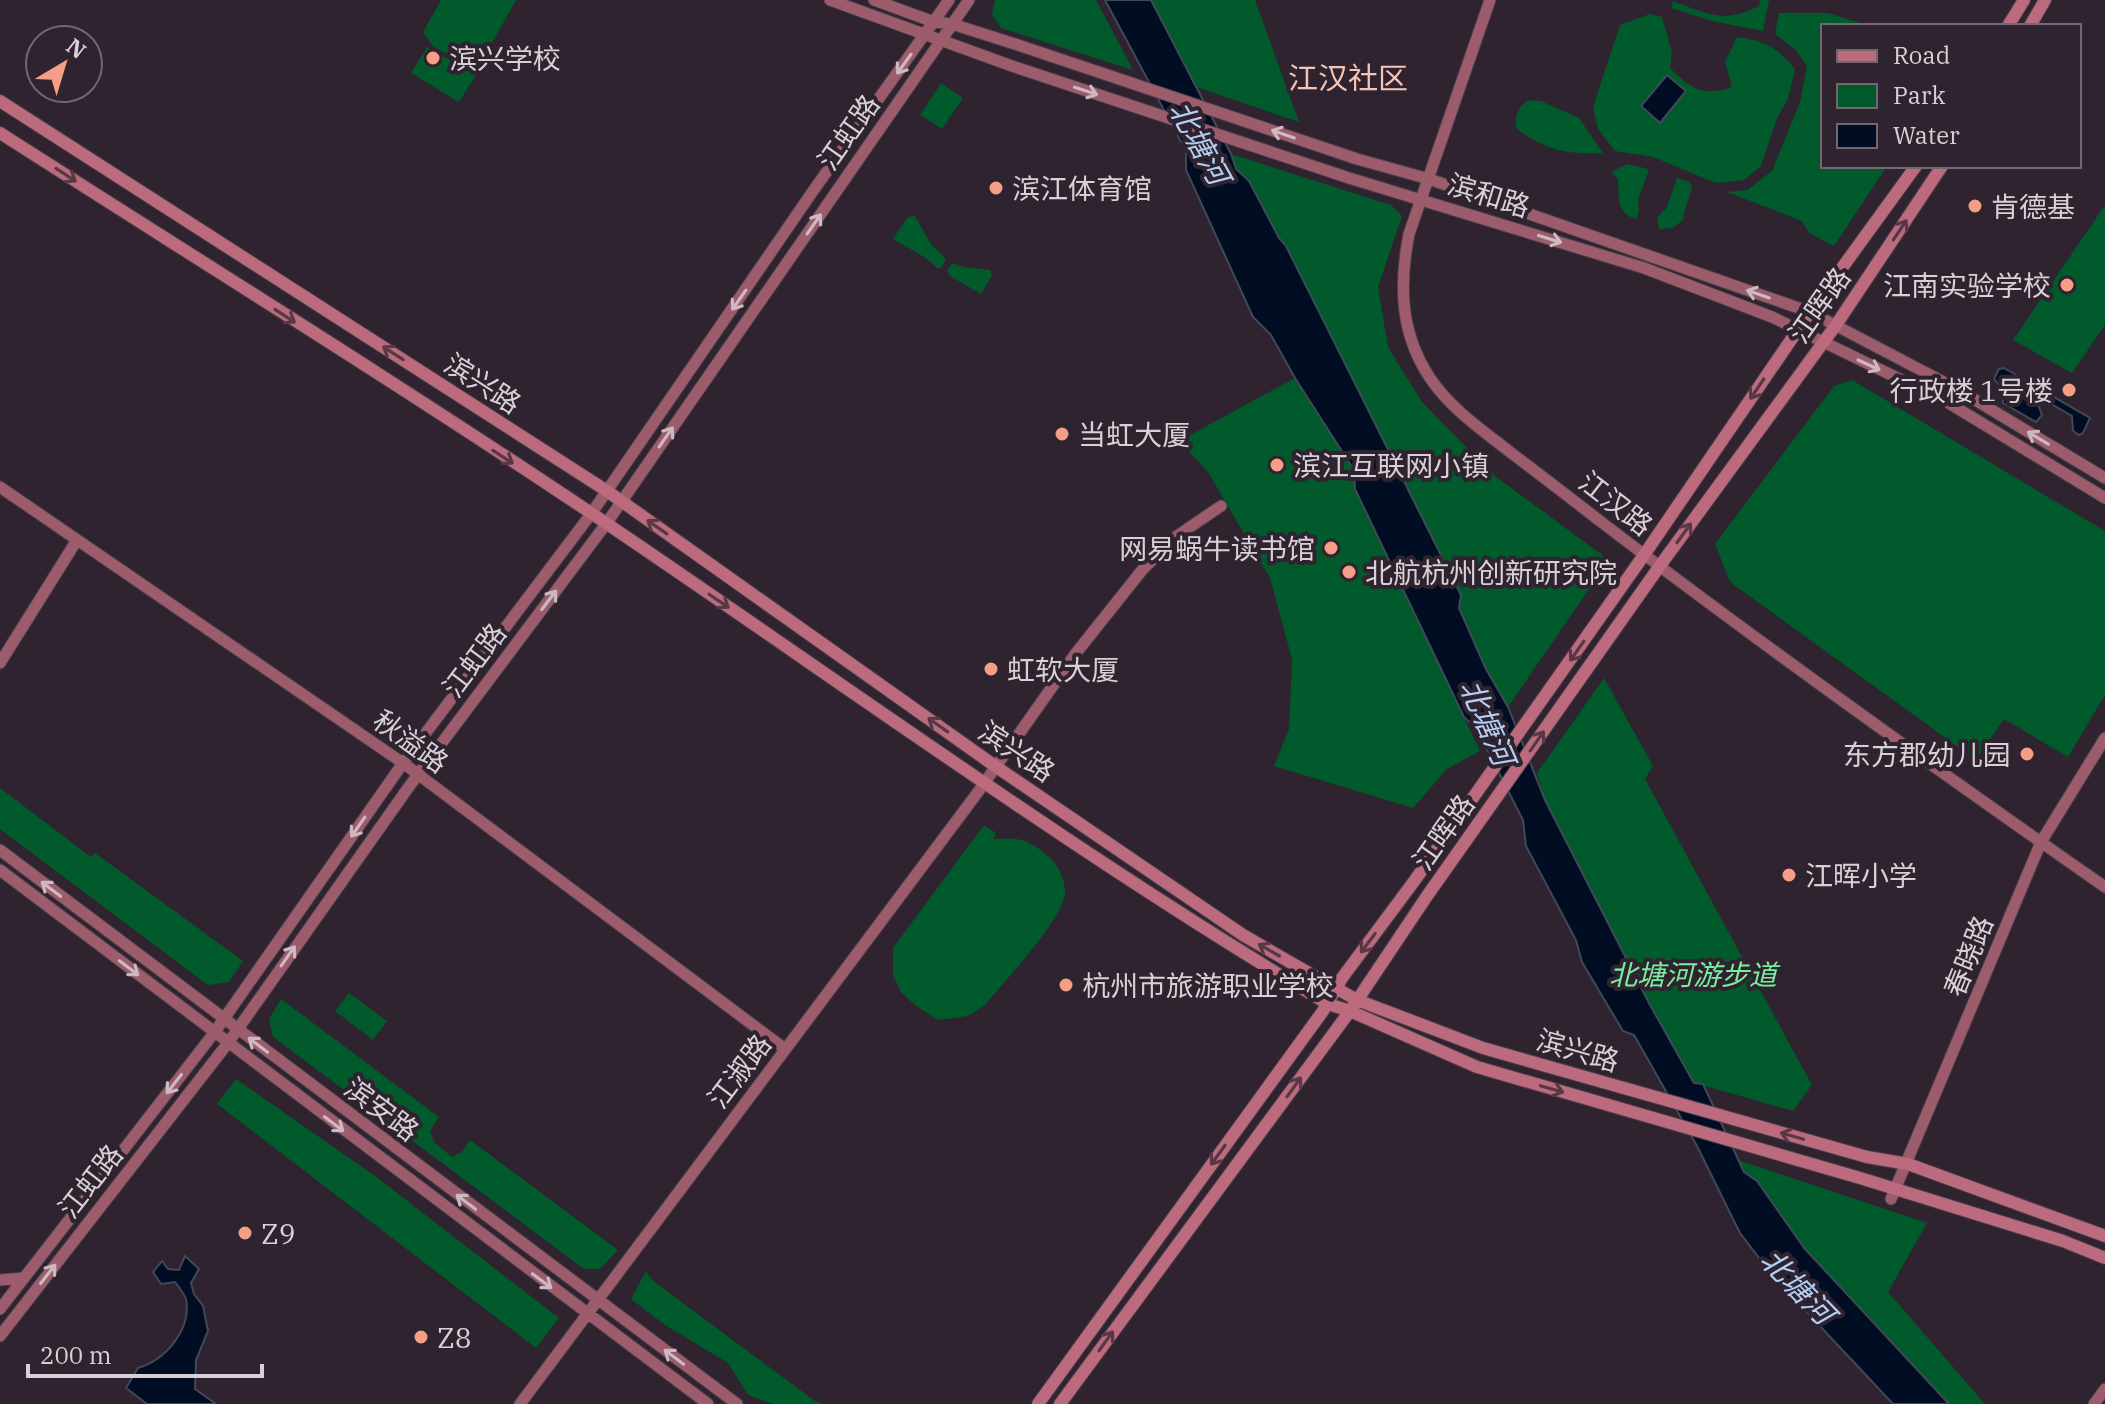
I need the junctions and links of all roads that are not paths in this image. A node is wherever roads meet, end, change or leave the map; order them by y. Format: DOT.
graph roads {
  1 [pos="830,0"];
  2 [pos="874,0"];
  3 [pos="949,0"];
  4 [pos="969,0"];
  5 [pos="1490,0"];
  6 [pos="2024,0"];
  7 [pos="2045,0"];
  8 [pos="934,22"];
  9 [pos="952,24"];
  10 [pos="2009,24"];
  11 [pos="2031,24"];
  12 [pos="925,35"];
  13 [pos="941,40"];
  14 [pos="0,101"];
  15 [pos="0,133"];
  16 [pos="1915,168"];
  17 [pos="1941,168"];
  18 [pos="1429,179"];
  19 [pos="1422,200"];
  20 [pos="1810,312"];
  21 [pos="1836,325"];
  22 [pos="1798,329"];
  23 [pos="1823,343"];
  24 [pos="2105,478"];
  25 [pos="0,487"];
  26 [pos="607,491"];
  27 [pos="2105,498"];
  28 [pos="622,501"];
  29 [pos="1221,506"];
  30 [pos="591,514"];
  31 [pos="606,524"];
  32 [pos="77,540"];
  33 [pos="1644,555"];
  34 [pos="1659,567"];
  35 [pos="0,663"];
  36 [pos="2105,738"];
  37 [pos="403,763"];
  38 [pos="995,766"];
  39 [pos="418,775"];
  40 [pos="984,783"];
  41 [pos="2041,842"];
  42 [pos="0,850"];
  43 [pos="0,870"];
  44 [pos="2105,887"];
  45 [pos="1337,988"];
  46 [pos="1328,1004"];
  47 [pos="1354,1006"];
  48 [pos="223,1020"];
  49 [pos="236,1029"];
  50 [pos="214,1033"];
  51 [pos="228,1043"];
  52 [pos="785,1049"];
  53 [pos="1908,1164"];
  54 [pos="1894,1194"];
  55 [pos="2105,1236"];
  56 [pos="2105,1258"];
  57 [pos="24,1278"];
  58 [pos="0,1280"];
  59 [pos="0,1286"];
  60 [pos="596,1300"];
  61 [pos="4,1305"];
  62 [pos="587,1315"];
  63 [pos="0,1336"];
  64 [pos="2105,1389"];
  65 [pos="520,1404"];
  66 [pos="708,1404"];
  67 [pos="737,1404"];
  68 [pos="1038,1404"];
  69 [pos="1060,1404"];
  70 [pos="2094,1404"];
  1 -- 12 [label="main road, 滨和路"];
  2 -- 8 [label="main road, 滨和路"];
  3 -- 8 [label="main road, 江虹路"];
  4 -- 9 [label="main road, 江虹路"];
  5 -- 18 [label="main road, 江汉路"];
  6 -- 10 [label="main road"];
  7 -- 11 [label="main road"];
  8 -- 9 [label="main road, 滨和路"];
  8 -- 12 [label="main road, 江虹路"];
  9 -- 13 [label="main road, 江虹路"];
  18 -- 9 [label="main road, 滨和路, one-way"];
  12 -- 13 [label="main road, 滨和路"];
  12 -- 26 [label="main road, 江虹路, one-way"];
  13 -- 19 [label="main road, 滨和路, one-way"];
  28 -- 13 [label="main road, 江虹路, one-way"];
  26 -- 14 [label="main road, 滨兴路, one-way"];
  15 -- 30 [label="main road, 滨兴路, one-way"];
  16 -- 20 [label="main road, 江晖路"];
  21 -- 17 [label="main road, 江晖路, one-way"];
  18 -- 19 [label="main road, 江汉路"];
  20 -- 18 [label="main road, 滨和路, one-way"];
  19 -- 22 [label="main road, 滨和路, one-way"];
  19 -- 33 [label="main road, 江汉路"];
  20 -- 21 [label="main road, 滨和路"];
  20 -- 22 [label="main road, 江晖路"];
  21 -- 23 [label="main road, 江晖路"];
  24 -- 21 [label="main road, 滨和路, one-way"];
  22 -- 23 [label="main road, 滨和路"];
  22 -- 33 [label="main road, 江晖路, one-way"];
  23 -- 27 [label="main road, 滨和路, one-way"];
  34 -- 23 [label="main road, 江晖路, one-way"];
  25 -- 32 [label="main road, 秋溢路"];
  26 -- 28 [label="main road, 滨兴路"];
  26 -- 30 [label="main road, 江虹路"];
  28 -- 31 [label="main road, 江虹路"];
  38 -- 28 [label="main road, 滨兴路, one-way"];
  29 -- 38 [label="main road, 江淑路"];
  30 -- 31 [label="main road, 滨兴路"];
  30 -- 37 [label="main road, 江虹路"];
  39 -- 31 [label="main road, 江虹路, one-way"];
  31 -- 40 [label="main road, 滨兴路, one-way"];
  32 -- 35 [label="main road"];
  32 -- 37 [label="main road, 秋溢路"];
  33 -- 34 [label="main road, 江汉路"];
  33 -- 45 [label="main road, 江晖路, one-way"];
  34 -- 41 [label="main road, 江汉路"];
  47 -- 34 [label="main road, 江晖路, one-way"];
  36 -- 41 [label="main road, 春晓路"];
  37 -- 39 [label="main road, 秋溢路"];
  37 -- 48 [label="main road, 江虹路, one-way"];
  38 -- 40 [label="main road, 江淑路"];
  45 -- 38 [label="main road, 滨兴路, one-way"];
  49 -- 39 [label="main road, 江虹路, one-way"];
  39 -- 52 [label="main road, 秋溢路"];
  40 -- 46 [label="main road, 滨兴路"];
  40 -- 52 [label="main road, 江淑路"];
  41 -- 44 [label="main road, 江汉路"];
  41 -- 53 [label="main road, 春晓路"];
  48 -- 42 [label="main road, 滨安路, one-way"];
  43 -- 50 [label="main road, 滨安路, one-way"];
  45 -- 46 [label="main road, 江晖路"];
  45 -- 47 [label="main road, 滨兴路"];
  46 -- 47 [label="main road, 滨兴路"];
  46 -- 68 [label="main road, 江晖路, one-way"];
  53 -- 47 [label="main road, 滨兴路, one-way"];
  47 -- 54 [label="main road, 滨兴路, one-way"];
  69 -- 47 [label="main road, 江晖路, one-way"];
  48 -- 49 [label="main road, 滨安路"];
  48 -- 50 [label="main road, 江虹路"];
  49 -- 51 [label="main road, 江虹路"];
  60 -- 49 [label="main road, 滨安路, one-way"];
  50 -- 51 [label="main road, 滨安路"];
  50 -- 57 [label="main road, 江虹路, one-way"];
  51 -- 62 [label="main road, 滨安路, one-way"];
  63 -- 51 [label="main road, 江虹路, one-way"];
  52 -- 60 [label="main road, 江淑路"];
  53 -- 54 [label="main road, 春晓路"];
  53 -- 55 [label="main road, 滨兴路"];
  54 -- 56 [label="main road, 滨兴路"];
  57 -- 58 [label="main road"];
  57 -- 61 [label="main road, 江虹路"];
  59 -- 61 [label="main road"];
  60 -- 62 [label="main road, 江淑路"];
  67 -- 60 [label="main road, 滨安路, one-way"];
  62 -- 65 [label="main road, 江淑路"];
  62 -- 66 [label="main road, 滨安路"];
  64 -- 70 [label="main road"];
}
